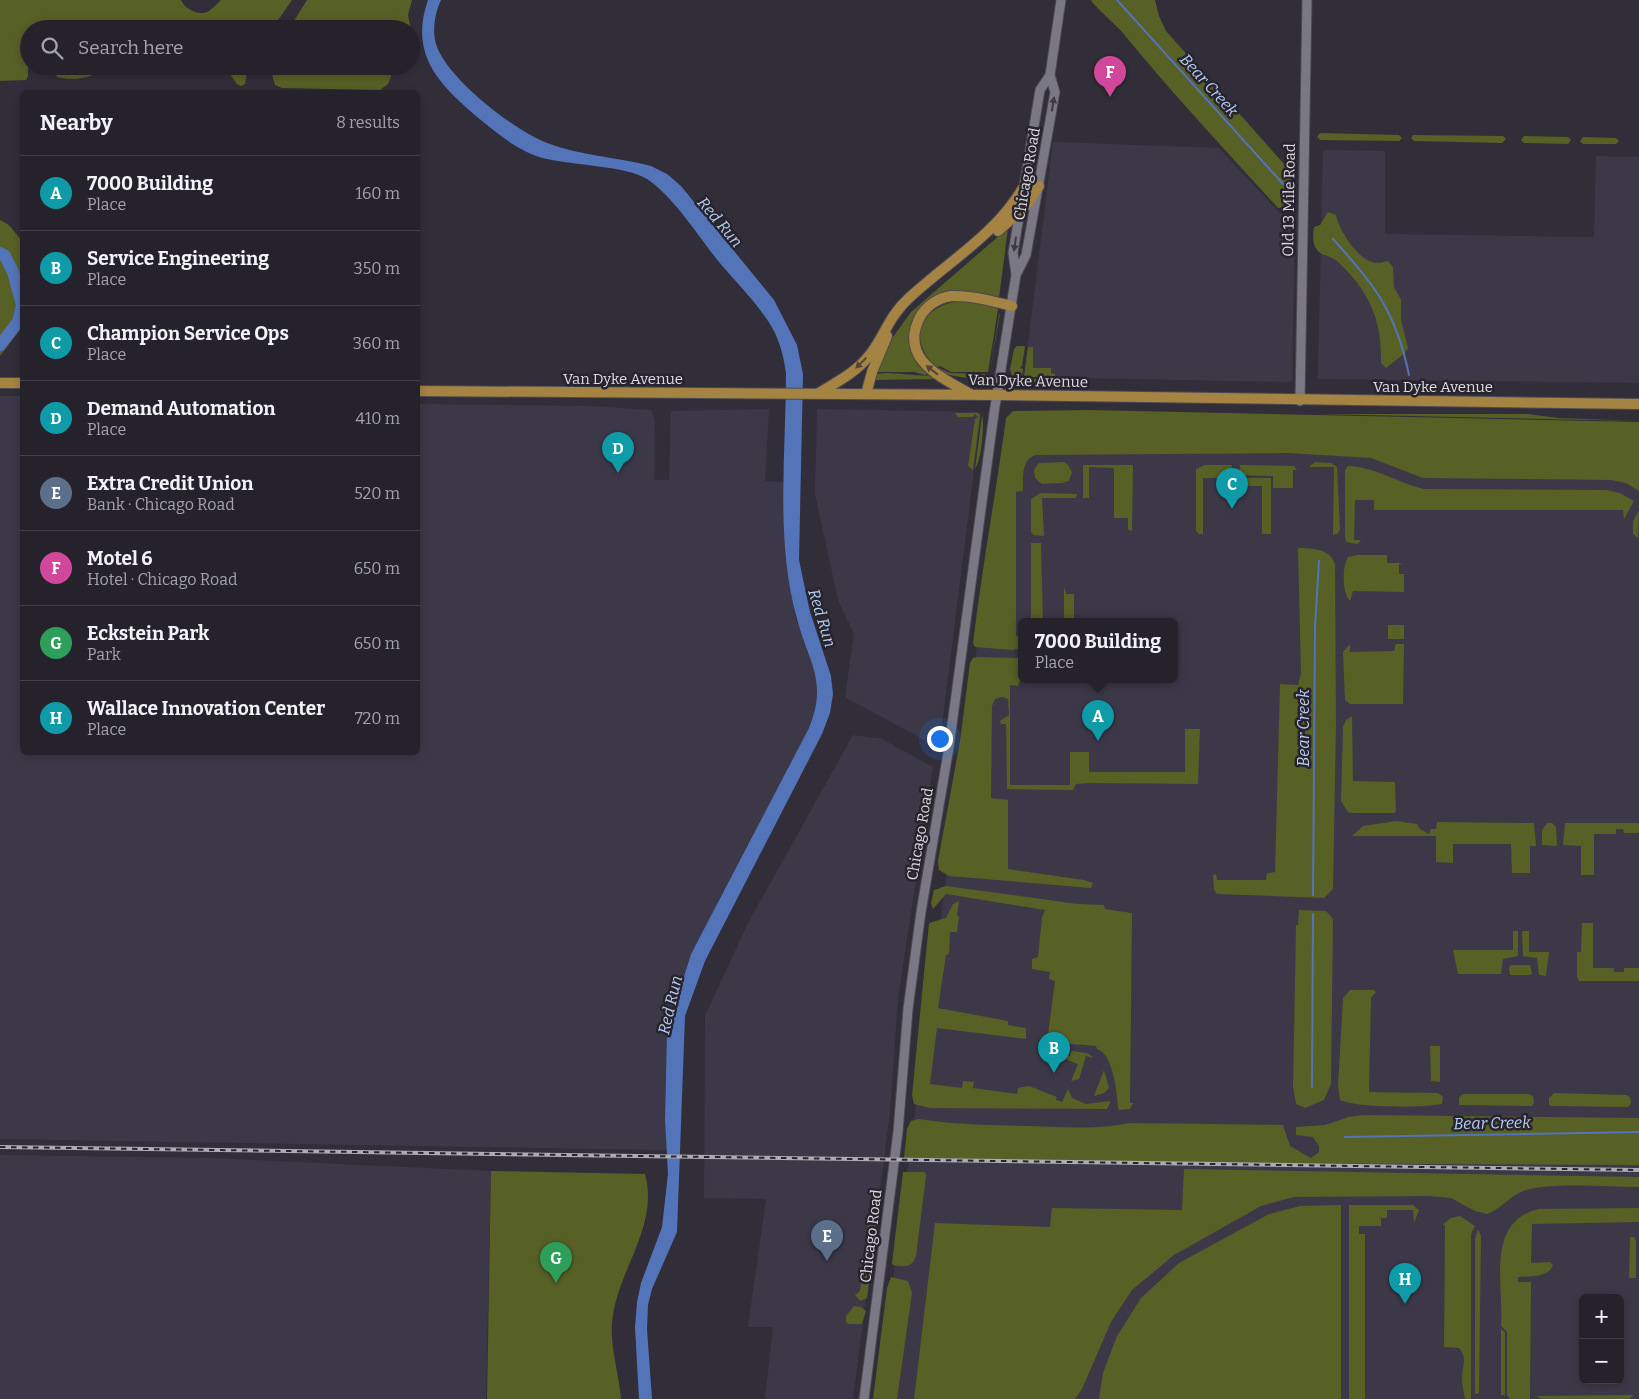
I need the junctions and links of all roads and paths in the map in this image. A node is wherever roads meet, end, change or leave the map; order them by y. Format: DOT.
graph roads {
  1 [pos="1061,0"];
  2 [pos="1307,0"];
  3 [pos="1050,75"];
  4 [pos="1039,186"];
  5 [pos="1023,188"];
  6 [pos="1019,212"];
  7 [pos="1016,275"];
  8 [pos="1012,306"];
  9 [pos="0,383"];
  10 [pos="20,383"];
  11 [pos="420,391"];
  12 [pos="819,393"];
  13 [pos="866,394"];
  14 [pos="973,395"];
  15 [pos="997,395"];
  16 [pos="1300,401"];
  17 [pos="1639,404"];
  18 [pos="864,1399"];
  1 -- 3 [label="main road, Chicago Road"];
  2 -- 16 [label="main road, Old 13 Mile Road"];
  4 -- 3 [label="main road, Chicago Road, one-way"];
  3 -- 5 [label="main road, Chicago Road"];
  4 -- 6 [label="main road"];
  4 -- 7 [label="main road, Chicago Road"];
  5 -- 6 [label="main road, Chicago Road"];
  5 -- 12 [label="main road, one-way"];
  6 -- 7 [label="main road, Chicago Road, one-way"];
  6 -- 13 [label="main road"];
  7 -- 8 [label="main road, Chicago Road"];
  14 -- 8 [label="main road, one-way"];
  8 -- 15 [label="main road, Chicago Road"];
  9 -- 10 [label="main road"];
  11 -- 12 [label="main road, Van Dyke Avenue"];
  12 -- 13 [label="main road, Van Dyke Avenue"];
  13 -- 14 [label="main road, Van Dyke Avenue"];
  14 -- 15 [label="main road, Van Dyke Avenue"];
  15 -- 16 [label="main road, Van Dyke Avenue"];
  15 -- 18 [label="main road, Chicago Road"];
  16 -- 17 [label="main road, Van Dyke Avenue"];
}
